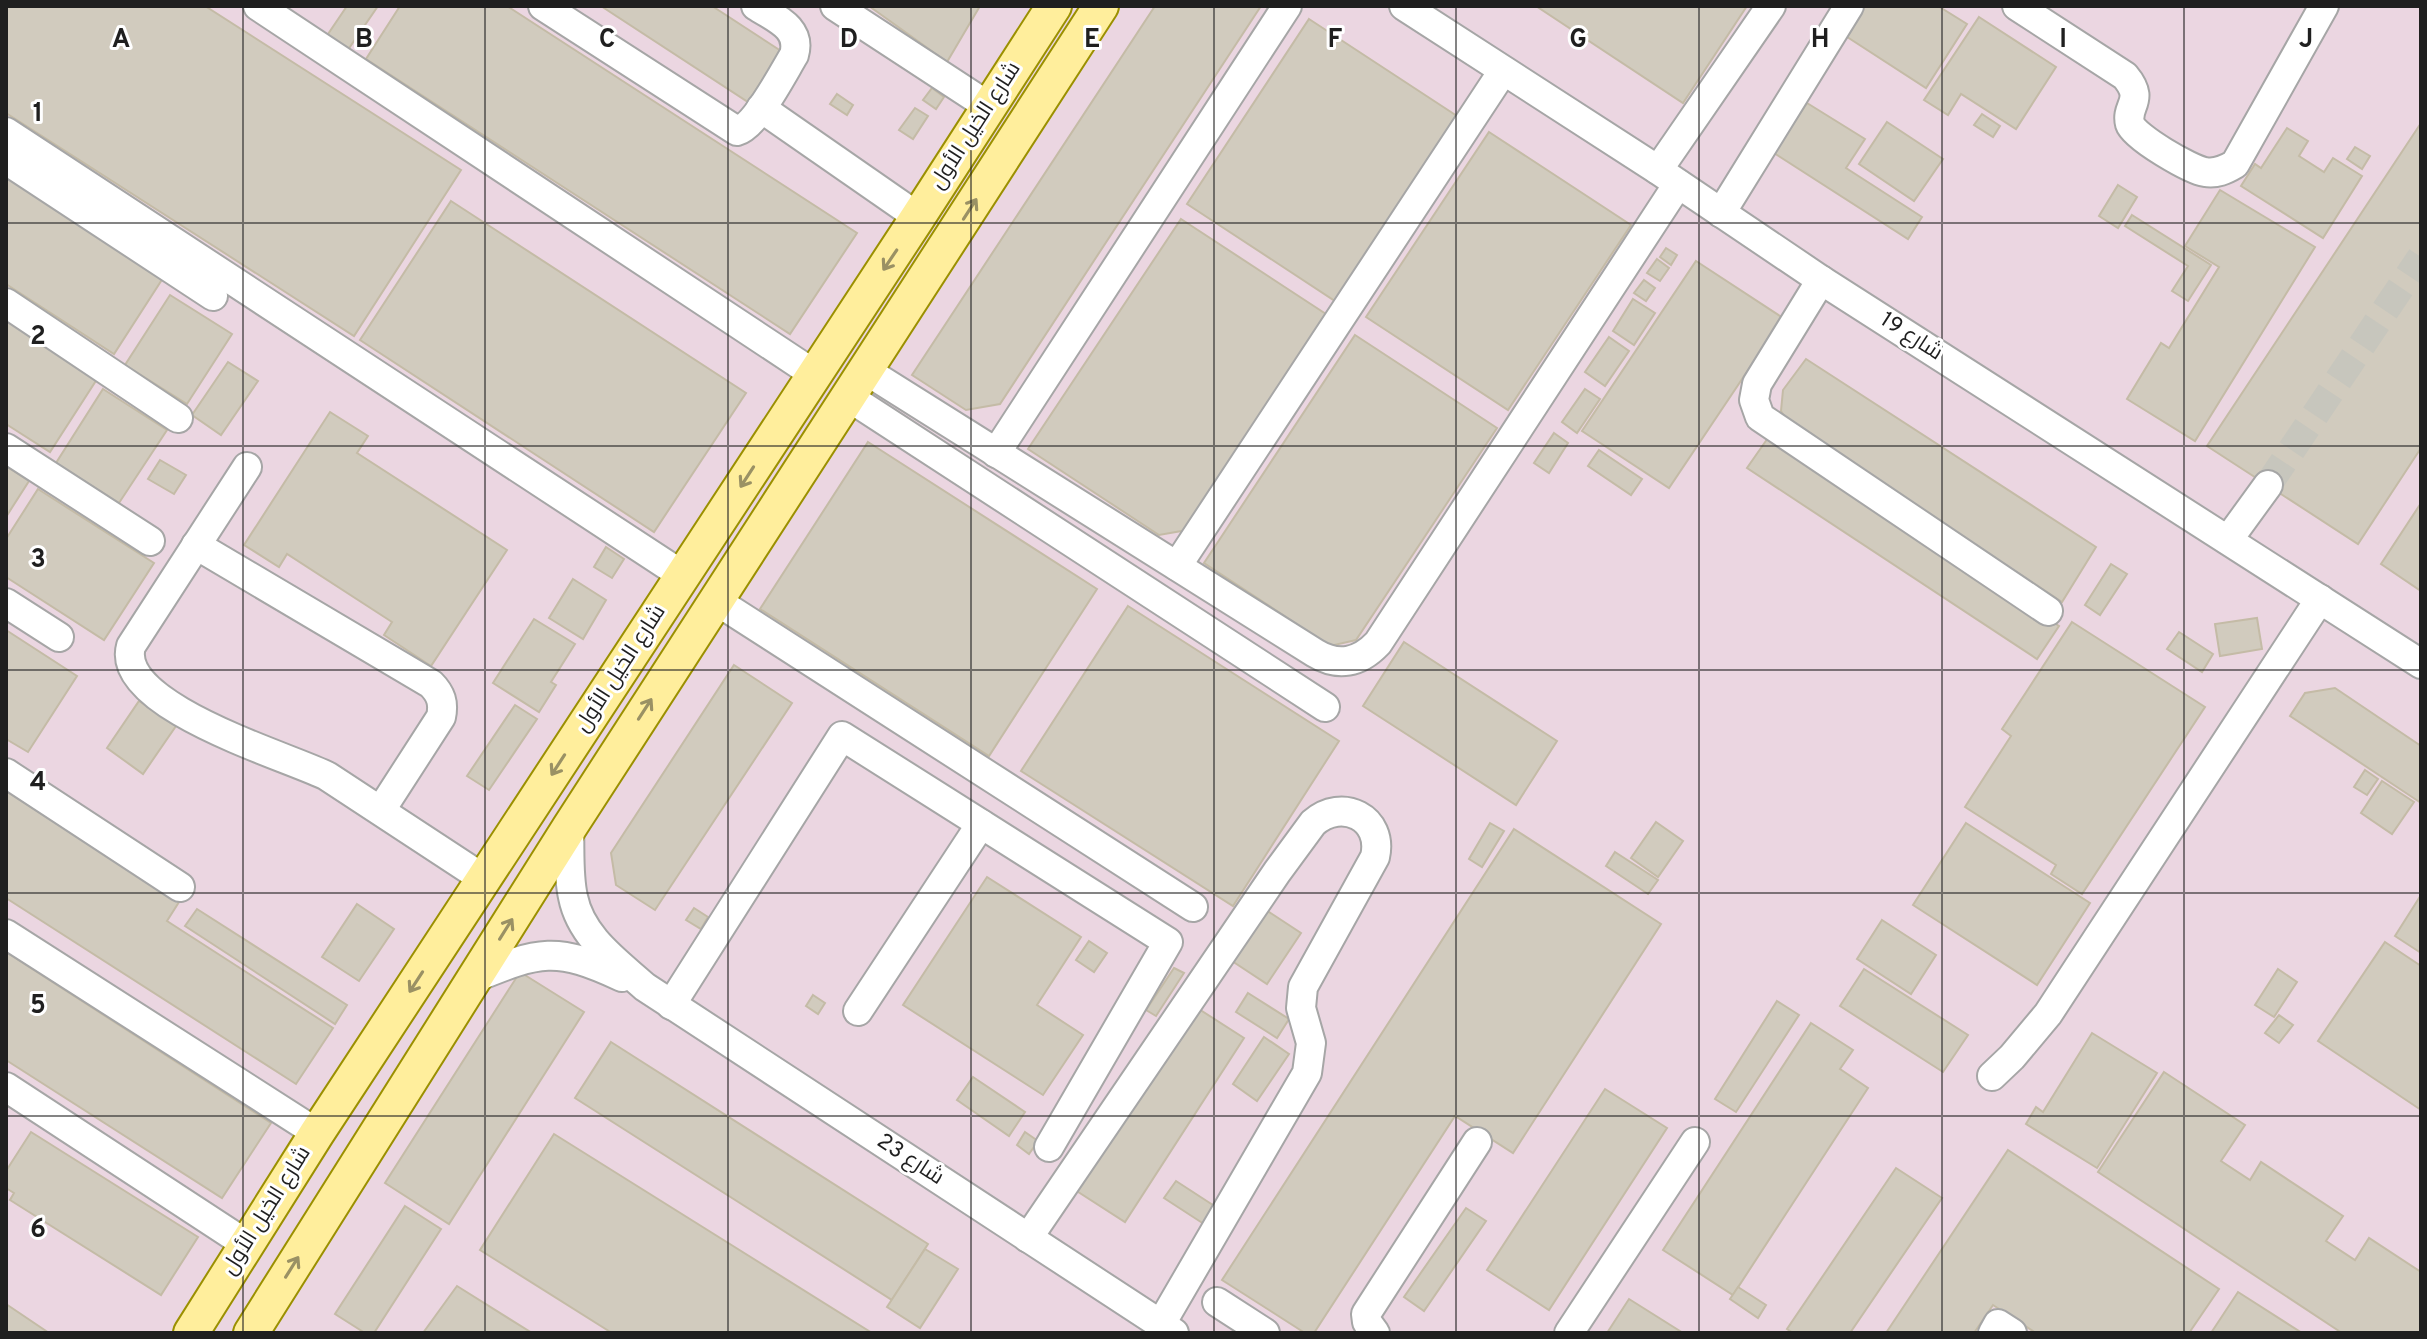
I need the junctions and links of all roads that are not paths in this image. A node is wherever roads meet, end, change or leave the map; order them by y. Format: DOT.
graph roads {
  1 [pos="258,6"];
  2 [pos="543,6"];
  3 [pos="756,6"];
  4 [pos="835,6"];
  5 [pos="1054,6"];
  6 [pos="1101,6"];
  7 [pos="1287,6"];
  8 [pos="1404,6"];
  9 [pos="1771,6"];
  10 [pos="1849,6"];
  11 [pos="2017,6"];
  12 [pos="2324,6"];
  13 [pos="302,17"];
  14 [pos="1503,71"];
  15 [pos="988,106"];
  16 [pos="761,108"];
  17 [pos="6,132"];
  18 [pos="6,160"];
  19 [pos="1668,177"];
  20 [pos="1721,213"];
  21 [pos="918,217"];
  22 [pos="1821,280"];
  23 [pos="213,296"];
  24 [pos="6,303"];
  25 [pos="814,374"];
  26 [pos="856,383"];
  27 [pos="178,418"];
  28 [pos="6,448"];
  29 [pos="996,453"];
  30 [pos="247,467"];
  31 [pos="2268,485"];
  32 [pos="2228,540"];
  33 [pos="150,541"];
  34 [pos="196,545"];
  35 [pos="1177,566"];
  36 [pos="682,575"];
  37 [pos="2320,599"];
  38 [pos="715,600"];
  39 [pos="6,603"];
  40 [pos="2048,611"];
  41 [pos="59,637"];
  42 [pos="2421,664"];
  43 [pos="1325,707"];
  44 [pos="6,773"];
  45 [pos="381,810"];
  46 [pos="981,824"];
  47 [pos="569,828"];
  48 [pos="484,879"];
  49 [pos="180,887"];
  50 [pos="1193,907"];
  51 [pos="6,934"];
  52 [pos="474,978"];
  53 [pos="645,987"];
  54 [pos="671,1005"];
  55 [pos="858,1011"];
  56 [pos="1992,1076"];
  57 [pos="6,1087"];
  58 [pos="317,1133"];
  59 [pos="1477,1142"];
  60 [pos="1695,1142"];
  61 [pos="1049,1147"];
  62 [pos="1028,1238"];
  63 [pos="246,1244"];
  64 [pos="1217,1302"];
  65 [pos="1168,1328"];
  66 [pos="191,1333"];
  67 [pos="251,1333"];
  68 [pos="1265,1333"];
  69 [pos="1375,1333"];
  70 [pos="1569,1333"];
  71 [pos="1993,1333"];
  72 [pos="2012,1333"];
  1 -- 13 [label="street"];
  2 -- 16 [label="street"];
  3 -- 16 [label="street"];
  4 -- 15 [label="street"];
  5 -- 15 [label="main road, شارع الخيل الأول"];
  26 -- 6 [label="main road, شارع الخيل الأول, one-way"];
  7 -- 29 [label="street"];
  8 -- 14 [label="street, شارع 19"];
  9 -- 19 [label="street"];
  10 -- 20 [label="street"];
  11 -- 12 [label="street"];
  13 -- 25 [label="street"];
  14 -- 19 [label="street, شارع 19"];
  14 -- 35 [label="street"];
  15 -- 21 [label="main road, شارع الخيل الأول"];
  16 -- 21 [label="street"];
  17 -- 36 [label="street"];
  18 -- 23 [label="street"];
  19 -- 20 [label="street, شارع 19"];
  19 -- 35 [label="street"];
  20 -- 22 [label="street, شارع 19"];
  21 -- 25 [label="main road, شارع الخيل الأول, one-way"];
  22 -- 32 [label="street, شارع 19"];
  22 -- 40 [label="street"];
  24 -- 27 [label="street"];
  25 -- 36 [label="main road, شارع الخيل الأول, one-way"];
  26 -- 29 [label="street"];
  26 -- 38 [label="main road, شارع الخيل الأول"];
  26 -- 43 [label="street"];
  28 -- 33 [label="street"];
  29 -- 35 [label="street"];
  30 -- 34 [label="street"];
  31 -- 32 [label="street"];
  32 -- 37 [label="street, شارع 19"];
  34 -- 45 [label="street"];
  34 -- 45 [label="street"];
  36 -- 48 [label="main road, شارع الخيل الأول, one-way"];
  37 -- 42 [label="street, شارع 19"];
  37 -- 56 [label="street"];
  47 -- 38 [label="main road, شارع الخيل الأول, one-way"];
  38 -- 50 [label="street"];
  39 -- 41 [label="street"];
  44 -- 49 [label="street"];
  45 -- 48 [label="street"];
  46 -- 54 [label="street"];
  46 -- 55 [label="street"];
  46 -- 61 [label="street"];
  52 -- 47 [label="main road, شارع الخيل الأول, one-way"];
  47 -- 53 [label="street, شارع 23"];
  48 -- 58 [label="main road, شارع الخيل الأول, one-way"];
  51 -- 58 [label="street"];
  52 -- 53 [label="street, شارع 23"];
  67 -- 52 [label="main road, شارع الخيل الأول, one-way"];
  53 -- 54 [label="street, شارع 23"];
  54 -- 62 [label="street, شارع 23"];
  57 -- 63 [label="street"];
  58 -- 63 [label="main road, شارع الخيل الأول"];
  59 -- 69 [label="street"];
  60 -- 70 [label="street"];
  62 -- 65 [label="street, شارع 23"];
  62 -- 65 [label="street"];
  63 -- 66 [label="main road, شارع الخيل الأول"];
  64 -- 68 [label="street"];
  71 -- 72 [label="street"];
}
